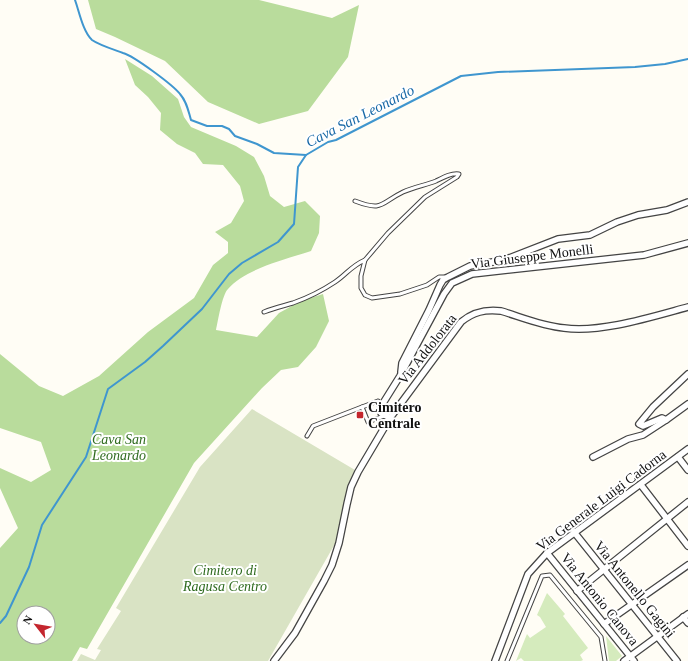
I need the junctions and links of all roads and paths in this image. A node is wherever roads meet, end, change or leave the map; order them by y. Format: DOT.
graph roads {
  1 [pos="355,201"];
  2 [pos="688,202"];
  3 [pos="688,243"];
  4 [pos="365,260"];
  5 [pos="448,277"];
  6 [pos="688,307"];
  7 [pos="264,312"];
  8 [pos="688,374"];
  9 [pos="400,376"];
  10 [pos="688,404"];
  11 [pos="362,407"];
  12 [pos="380,408"];
  13 [pos="387,417"];
  14 [pos="666,420"];
  15 [pos="307,436"];
  16 [pos="688,449"];
  17 [pos="593,457"];
  18 [pos="678,457"];
  19 [pos="688,470"];
  20 [pos="641,485"];
  21 [pos="688,502"];
  22 [pos="667,519"];
  23 [pos="574,532"];
  24 [pos="688,546"];
  25 [pos="547,553"];
  26 [pos="688,565"];
  27 [pos="604,570"];
  28 [pos="577,591"];
  29 [pos="632,605"];
  30 [pos="686,615"];
  31 [pos="688,623"];
  32 [pos="604,624"];
  33 [pos="657,636"];
  34 [pos="632,659"];
  35 [pos="274,661"];
  36 [pos="495,661"];
  37 [pos="507,661"];
  38 [pos="605,661"];
  39 [pos="624,661"];
  40 [pos="677,661"];
  1 -- 4 [label="lane"];
  2 -- 5 [label="street"];
  3 -- 9 [label="street, Via Giuseppe Monelli"];
  4 -- 5 [label="lane"];
  4 -- 7 [label="lane"];
  5 -- 9 [label="street"];
  6 -- 13 [label="street, Via Addolorata"];
  8 -- 14 [label="street"];
  9 -- 12 [label="street, Via Giuseppe Monelli"];
  10 -- 14 [label="street"];
  11 -- 12 [label="lane"];
  11 -- 13 [label="lane"];
  11 -- 15 [label="lane"];
  12 -- 13 [label="street"];
  13 -- 35 [label="street, Via Addolorata"];
  14 -- 17 [label="street"];
  16 -- 18 [label="street, Via Generale Luigi Cadorna"];
  18 -- 19 [label="street"];
  18 -- 20 [label="street, Via Generale Luigi Cadorna"];
  20 -- 22 [label="street"];
  20 -- 23 [label="street, Via Generale Luigi Cadorna"];
  21 -- 22 [label="street"];
  22 -- 24 [label="street"];
  22 -- 27 [label="street"];
  23 -- 25 [label="street, Via Generale Luigi Cadorna"];
  23 -- 27 [label="street, Via Antonello Gagini"];
  25 -- 28 [label="street, Via Antonio Canova"];
  25 -- 36 [label="street, Via Generale Luigi Cadorna"];
  26 -- 29 [label="street"];
  27 -- 28 [label="street"];
  27 -- 29 [label="street, Via Antonello Gagini"];
  28 -- 32 [label="street, Via Antonio Canova"];
  29 -- 32 [label="street"];
  29 -- 33 [label="street, Via Antonello Gagini"];
  30 -- 31 [label="street"];
  30 -- 33 [label="street"];
  32 -- 34 [label="street, Via Antonio Canova"];
  33 -- 34 [label="street"];
  33 -- 40 [label="street, Via Antonello Gagini"];
  34 -- 39 [label="street"];
  37 -- 38 [label="lane"];
}
